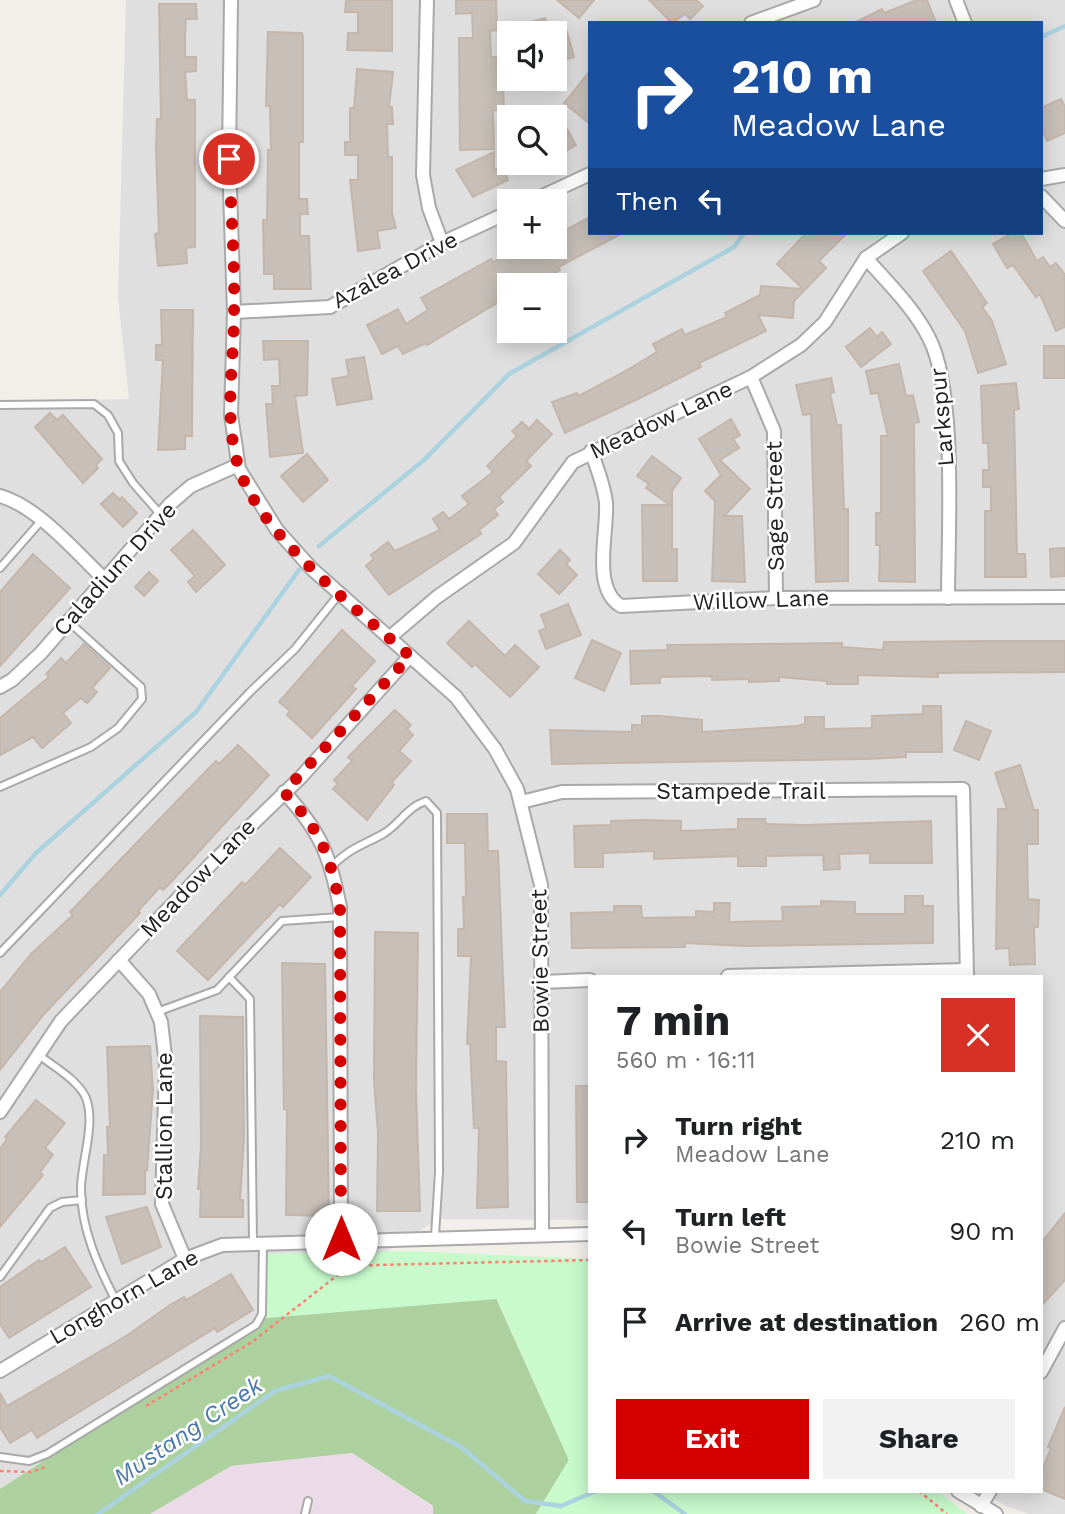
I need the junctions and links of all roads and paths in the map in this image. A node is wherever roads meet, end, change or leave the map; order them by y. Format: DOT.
graph roads {
  1 [pos="231,0"];
  2 [pos="427,0"];
  3 [pos="814,0"];
  4 [pos="956,0"];
  5 [pos="756,21"];
  6 [pos="964,21"];
  7 [pos="588,175"];
  8 [pos="1065,175"];
  9 [pos="1043,179"];
  10 [pos="558,189"];
  11 [pos="1043,197"];
  12 [pos="497,218"];
  13 [pos="1065,220"];
  14 [pos="899,235"];
  15 [pos="442,243"];
  16 [pos="866,258"];
  17 [pos="234,313"];
  18 [pos="751,377"];
  19 [pos="0,405"];
  20 [pos="591,451"];
  21 [pos="238,465"];
  22 [pos="0,496"];
  23 [pos="161,515"];
  24 [pos="41,521"];
  25 [pos="0,568"];
  26 [pos="104,579"];
  27 [pos="340,593"];
  28 [pos="1065,597"];
  29 [pos="776,598"];
  30 [pos="948,598"];
  31 [pos="68,621"];
  32 [pos="389,638"];
  33 [pos="410,656"];
  34 [pos="0,687"];
  35 [pos="0,787"];
  36 [pos="284,792"];
  37 [pos="521,802"];
  38 [pos="332,866"];
  39 [pos="340,917"];
  40 [pos="0,953"];
  41 [pos="119,960"];
  42 [pos="966,973"];
  43 [pos="807,975"];
  44 [pos="229,977"];
  45 [pos="588,980"];
  46 [pos="542,982"];
  47 [pos="157,1012"];
  48 [pos="37,1053"];
  49 [pos="0,1112"];
  50 [pos="82,1200"];
  51 [pos="588,1234"];
  52 [pos="542,1235"];
  53 [pos="435,1237"];
  54 [pos="341,1239"];
  55 [pos="258,1242"];
  56 [pos="185,1259"];
  57 [pos="588,1260"];
  58 [pos="0,1277"];
  59 [pos="116,1301"];
  60 [pos="1065,1328"];
  61 [pos="2,1366"];
  62 [pos="1043,1369"];
  63 [pos="147,1406"];
  64 [pos="0,1457"];
  65 [pos="53,1463"];
  66 [pos="0,1471"];
  67 [pos="921,1493"];
  68 [pos="961,1493"];
  69 [pos="989,1493"];
  70 [pos="308,1501"];
  71 [pos="981,1506"];
  72 [pos="305,1514"];
  73 [pos="947,1514"];
  74 [pos="996,1514"];
  1 -- 17 [label="street, Bowie Street"];
  2 -- 15 [label="street"];
  3 -- 5 [label="street"];
  4 -- 6 [label="street"];
  7 -- 10 [label="street"];
  8 -- 9 [label="street"];
  11 -- 13 [label="street"];
  12 -- 15 [label="street, Azalea Drive"];
  14 -- 16 [label="street, Meadow Lane"];
  15 -- 17 [label="street, Azalea Drive"];
  16 -- 18 [label="street, Meadow Lane"];
  16 -- 30 [label="street, Larkspur"];
  17 -- 21 [label="street, Bowie Street"];
  18 -- 20 [label="street, Meadow Lane"];
  18 -- 29 [label="street, Sage Street"];
  19 -- 23 [label="lane"];
  20 -- 29 [label="street, Willow Lane"];
  20 -- 32 [label="street, Meadow Lane"];
  21 -- 23 [label="street, Caladium Drive"];
  21 -- 27 [label="street, Bowie Street"];
  22 -- 24 [label="street"];
  23 -- 26 [label="street, Caladium Drive"];
  24 -- 25 [label="lane"];
  24 -- 26 [label="street"];
  26 -- 31 [label="street, Caladium Drive"];
  27 -- 32 [label="street, Bowie Street"];
  27 -- 40 [label="lane"];
  28 -- 30 [label="street, Willow Lane"];
  29 -- 30 [label="street, Willow Lane"];
  31 -- 34 [label="street, Caladium Drive"];
  31 -- 35 [label="lane"];
  32 -- 33 [label="street, Bowie Street"];
  33 -- 36 [label="street, Meadow Lane"];
  33 -- 37 [label="street, Bowie Street"];
  36 -- 38 [label="street"];
  36 -- 41 [label="street, Meadow Lane"];
  37 -- 42 [label="street, Stampede Trail"];
  37 -- 46 [label="street, Bowie Street"];
  38 -- 39 [label="street"];
  38 -- 53 [label="lane"];
  39 -- 44 [label="lane"];
  39 -- 54 [label="street"];
  41 -- 47 [label="street, Stallion Lane"];
  41 -- 48 [label="street, Meadow Lane"];
  42 -- 43 [label="street"];
  44 -- 47 [label="lane"];
  44 -- 55 [label="lane"];
  45 -- 46 [label="street"];
  46 -- 52 [label="street, Bowie Street"];
  47 -- 56 [label="street, Stallion Lane"];
  48 -- 49 [label="street, Meadow Lane"];
  48 -- 50 [label="lane"];
  50 -- 58 [label="lane"];
  50 -- 59 [label="lane"];
  51 -- 52 [label="street, Longhorn Lane"];
  52 -- 53 [label="street, Longhorn Lane"];
  53 -- 54 [label="street, Longhorn Lane"];
  54 -- 55 [label="street, Longhorn Lane"];
  55 -- 56 [label="street, Longhorn Lane"];
  55 -- 64 [label="lane"];
  56 -- 59 [label="street, Longhorn Lane"];
  57 -- 63 [label="path"];
  59 -- 61 [label="street, Longhorn Lane"];
  60 -- 62 [label="street"];
  65 -- 66 [label="path"];
  67 -- 73 [label="path"];
  68 -- 71 [label="street"];
  69 -- 71 [label="street"];
  70 -- 72 [label="lane"];
  71 -- 74 [label="street"];
}
